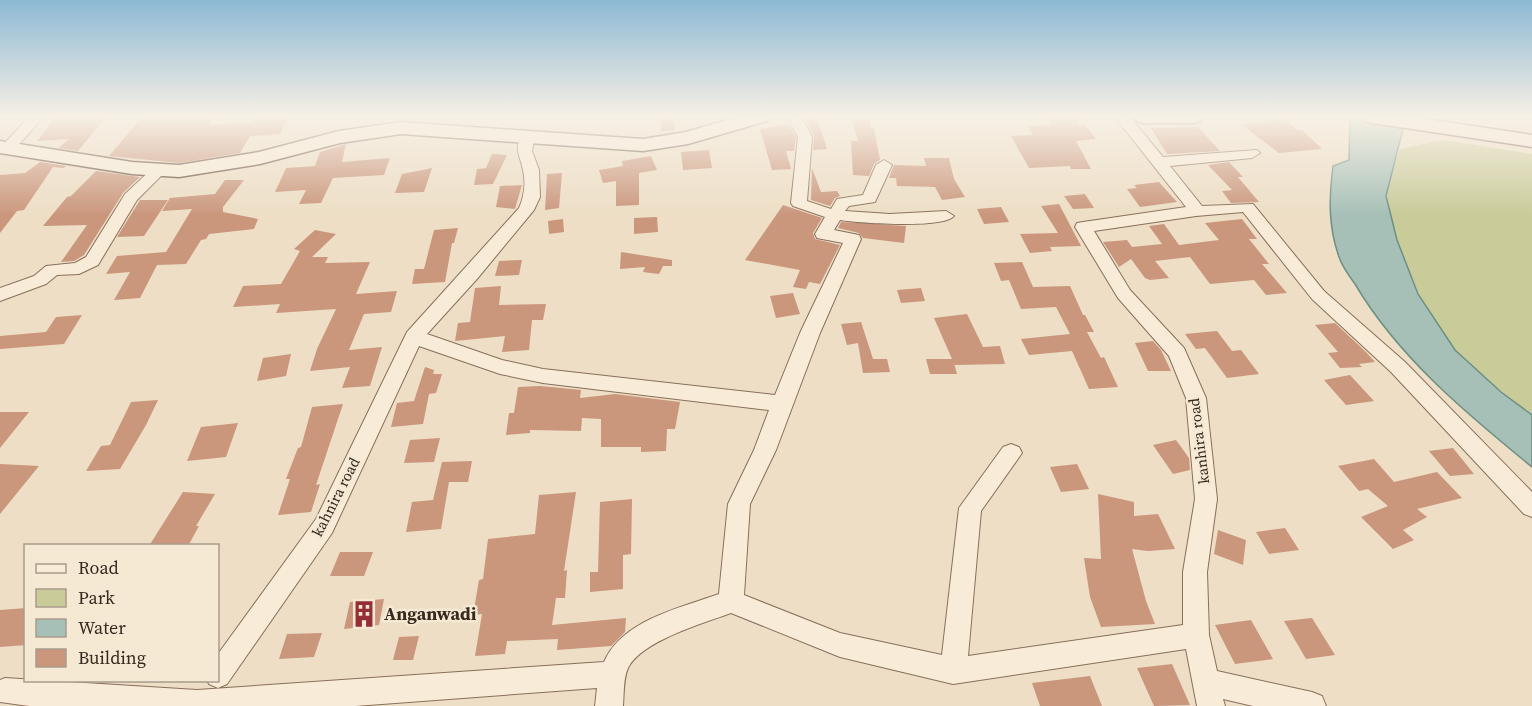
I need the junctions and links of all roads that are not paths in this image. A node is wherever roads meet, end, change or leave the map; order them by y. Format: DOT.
graph roads {
  1 [pos="16,150"];
  2 [pos="290,150"];
  3 [pos="524,150"];
  4 [pos="804,150"];
  5 [pos="1148,150"];
  6 [pos="1252,153"];
  7 [pos="1157,162"];
  8 [pos="884,165"];
  9 [pos="158,171"];
  10 [pos="1196,212"];
  11 [pos="834,213"];
  12 [pos="946,216"];
  13 [pos="0,295"];
  14 [pos="414,337"];
  15 [pos="782,404"];
  16 [pos="1011,453"];
  17 [pos="1532,507"];
  18 [pos="731,601"];
  19 [pos="1196,635"];
  20 [pos="953,671"];
  21 [pos="219,674"];
  22 [pos="613,674"];
  23 [pos="212,682"];
  24 [pos="2,692"];
  25 [pos="1208,694"];
  26 [pos="196,705"];
  27 [pos="609,706"];
  28 [pos="1312,706"];
  1 -- 9 [label="main road"];
  2 -- 9 [label="main road"];
  3 -- 14 [label="street, kahnira road"];
  4 -- 11 [label="street"];
  5 -- 7 [label="street"];
  6 -- 7 [label="street"];
  7 -- 10 [label="street"];
  8 -- 11 [label="street"];
  9 -- 13 [label="street"];
  10 -- 17 [label="street"];
  10 -- 19 [label="street, kanhira road"];
  11 -- 12 [label="street"];
  11 -- 15 [label="street"];
  14 -- 15 [label="street"];
  14 -- 21 [label="street, kahnira road"];
  15 -- 18 [label="street"];
  16 -- 20 [label="street"];
  18 -- 20 [label="street"];
  18 -- 22 [label="street"];
  19 -- 20 [label="street"];
  19 -- 25 [label="street, kanhira road"];
  22 -- 26 [label="street"];
  22 -- 27 [label="street"];
  23 -- 26 [label="street"];
  24 -- 26 [label="street"];
  25 -- 28 [label="street"];
}
